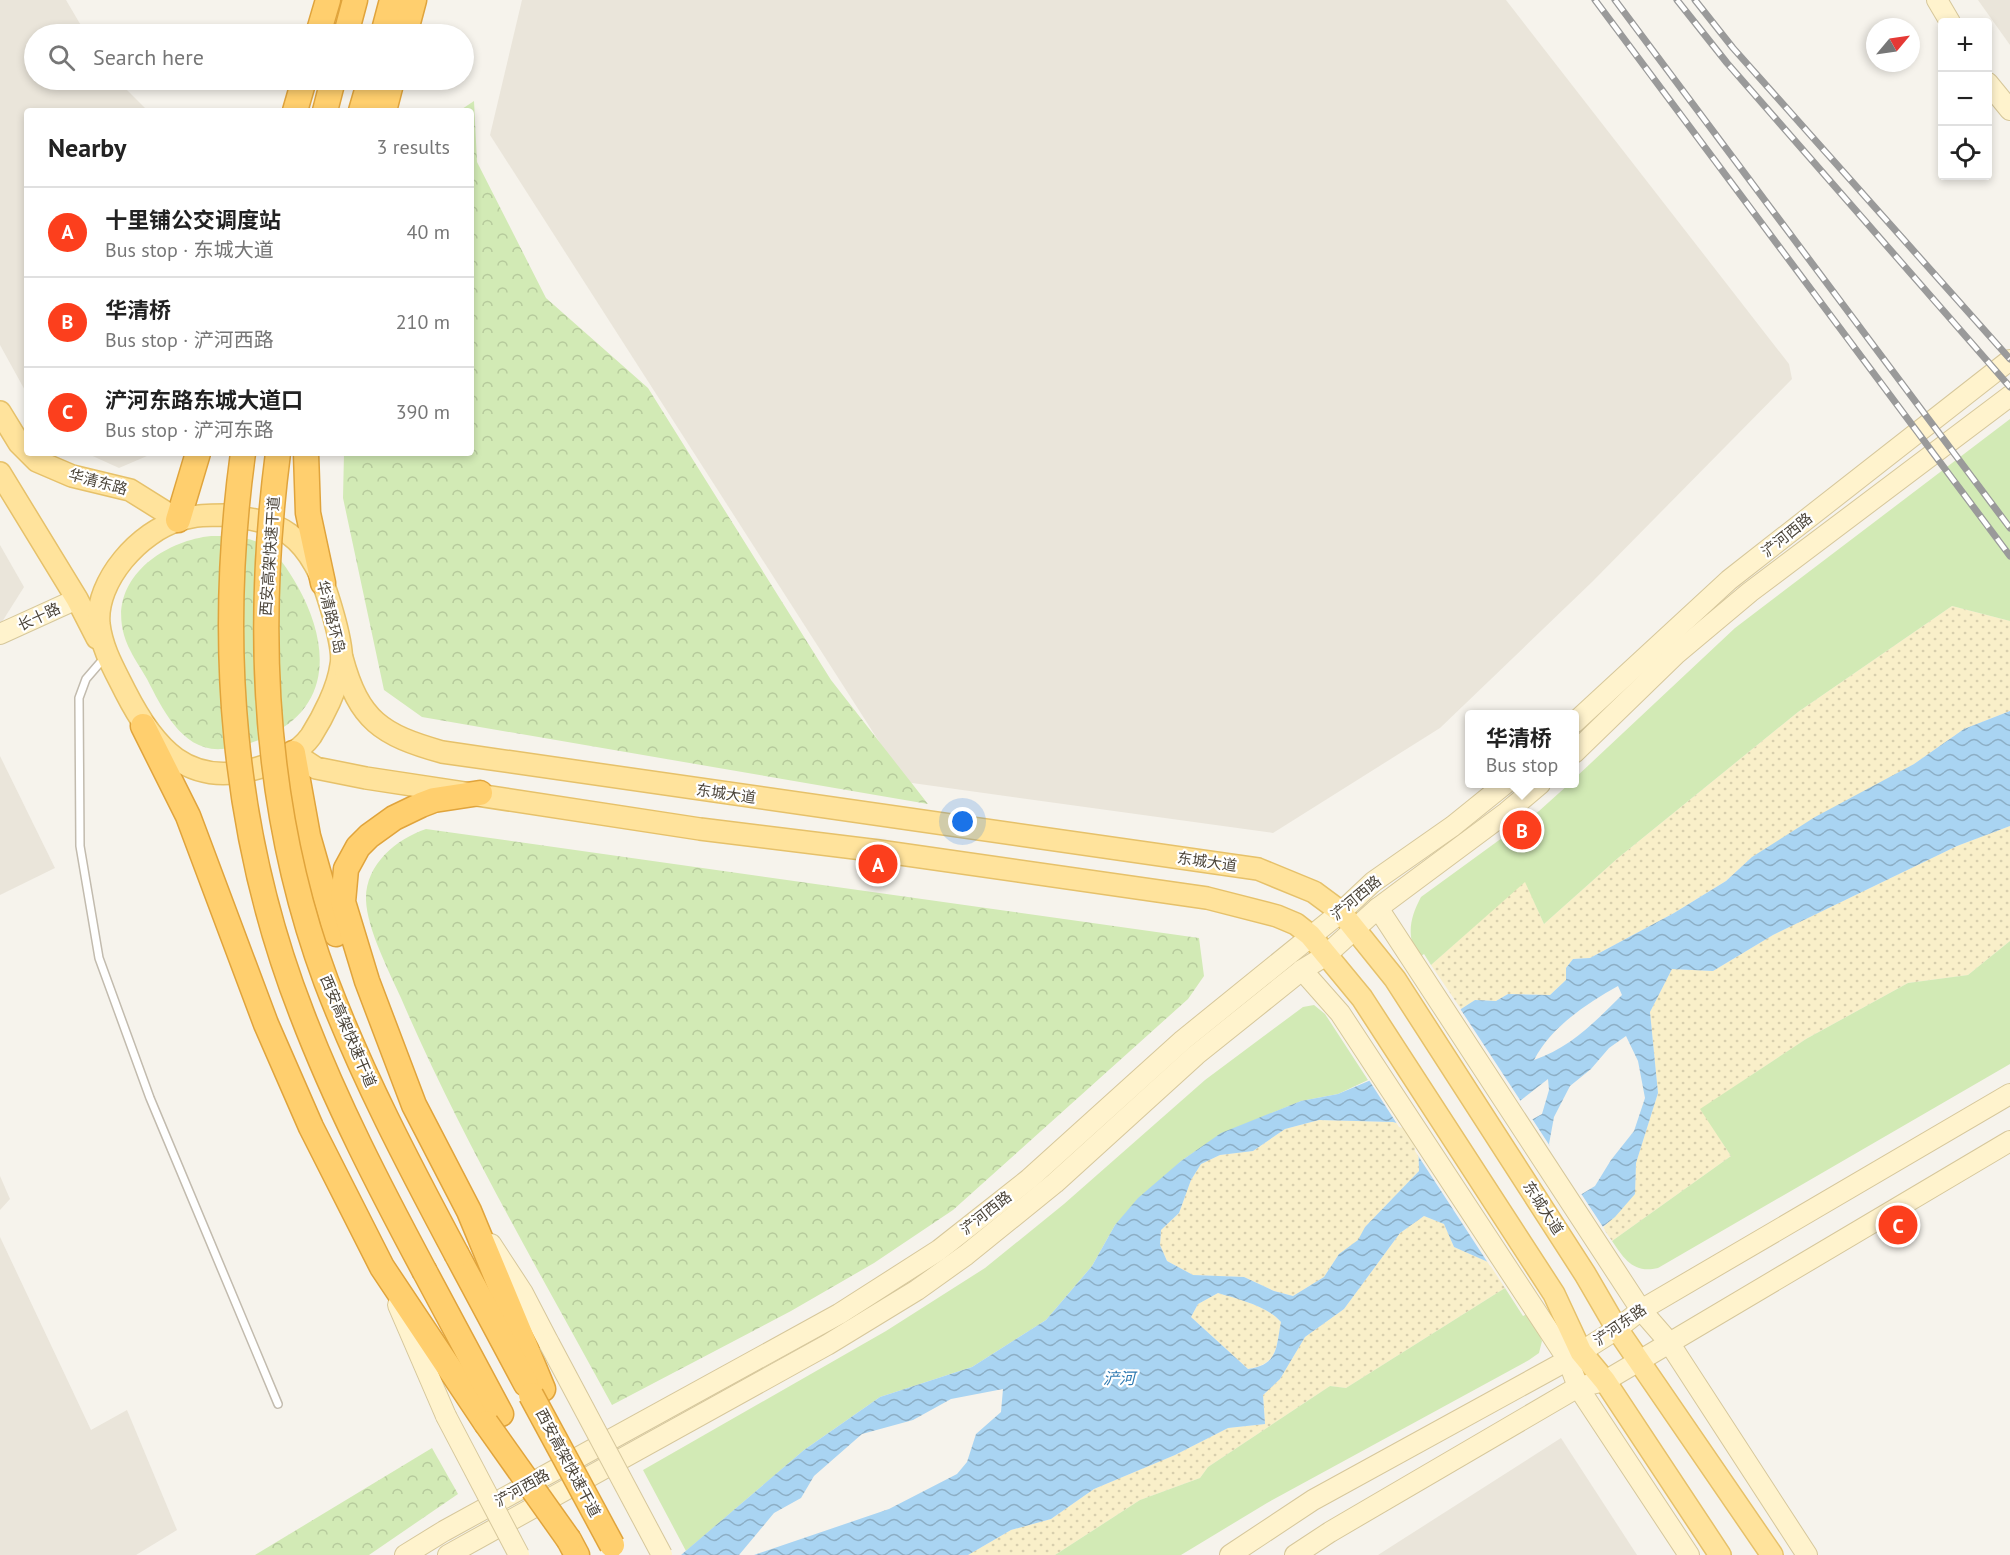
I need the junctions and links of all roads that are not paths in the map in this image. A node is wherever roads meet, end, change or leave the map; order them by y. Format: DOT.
graph roads {
  1 [pos="328,0"];
  2 [pos="355,0"];
  3 [pos="392,0"];
  4 [pos="414,0"];
  5 [pos="1937,0"];
  6 [pos="1948,18"];
  7 [pos="321,24"];
  8 [pos="349,24"];
  9 [pos="385,24"];
  10 [pos="408,24"];
  11 [pos="1992,88"];
  12 [pos="301,90"];
  13 [pos="330,90"];
  14 [pos="367,90"];
  15 [pos="390,90"];
  16 [pos="296,108"];
  17 [pos="325,108"];
  18 [pos="362,108"];
  19 [pos="385,108"];
  20 [pos="2010,110"];
  21 [pos="2010,360"];
  22 [pos="2010,396"];
  23 [pos="0,412"];
  24 [pos="24,448"];
  25 [pos="33,456"];
  26 [pos="197,456"];
  27 [pos="243,456"];
  28 [pos="278,456"];
  29 [pos="306,456"];
  30 [pos="0,473"];
  31 [pos="178,520"];
  32 [pos="323,583"];
  33 [pos="77,599"];
  34 [pos="0,634"];
  35 [pos="106,655"];
  36 [pos="342,658"];
  37 [pos="1579,719"];
  38 [pos="142,726"];
  39 [pos="1579,749"];
  40 [pos="293,753"];
  41 [pos="1499,788"];
  42 [pos="1534,788"];
  43 [pos="480,793"];
  44 [pos="1378,908"];
  45 [pos="1341,912"];
  46 [pos="1355,931"];
  47 [pos="1311,935"];
  48 [pos="1325,956"];
  49 [pos="1302,970"];
  50 [pos="2010,1094"];
  51 [pos="414,1105"];
  52 [pos="2010,1141"];
  53 [pos="469,1211"];
  54 [pos="382,1267"];
  55 [pos="1641,1310"];
  56 [pos="1617,1329"];
  57 [pos="1668,1341"];
  58 [pos="1574,1356"];
  59 [pos="1639,1361"];
  60 [pos="1605,1381"];
  61 [pos="1578,1387"];
  62 [pos="537,1392"];
  63 [pos="278,1404"];
  64 [pos="493,1419"];
  65 [pos="573,1548"];
  66 [pos="615,1550"];
  67 [pos="405,1555"];
  68 [pos="448,1555"];
  69 [pos="519,1555"];
  70 [pos="662,1555"];
  71 [pos="1230,1555"];
  72 [pos="1295,1555"];
  73 [pos="1689,1555"];
  74 [pos="1720,1555"];
  75 [pos="1772,1555"];
  76 [pos="1807,1555"];
  1 -- 7 [label="highway"];
  2 -- 8 [label="highway"];
  3 -- 9 [label="highway"];
  4 -- 10 [label="highway"];
  5 -- 6 [label="main road"];
  11 -- 20 [label="main road"];
  12 -- 16 [label="highway"];
  13 -- 17 [label="highway"];
  14 -- 18 [label="highway"];
  15 -- 19 [label="highway"];
  21 -- 37 [label="main road, 浐河西路"];
  22 -- 39 [label="main road, 浐河西路"];
  23 -- 24 [label="main road, 华清东路"];
  25 -- 31 [label="main road, 华清东路"];
  26 -- 31 [label="highway"];
  27 -- 64 [label="highway, bridge"];
  28 -- 62 [label="highway, 西安高架快速干道, bridge"];
  29 -- 32 [label="highway"];
  30 -- 33 [label="main road"];
  31 -- 32 [label="main road, 华清路环岛"];
  31 -- 35 [label="main road, 华清路环岛"];
  32 -- 36 [label="main road, 华清路环岛"];
  33 -- 34 [label="main road, 长十路"];
  33 -- 35 [label="main road"];
  35 -- 38 [label="main road, 华清路环岛"];
  35 -- 63 [label="lane"];
  36 -- 40 [label="main road, 华清路环岛"];
  36 -- 45 [label="main road, 东城大道"];
  38 -- 40 [label="main road, 华清路环岛"];
  38 -- 54 [label="highway"];
  40 -- 43 [label="main road"];
  40 -- 51 [label="highway"];
  41 -- 45 [label="main road, 浐河西路"];
  42 -- 44 [label="main road, 浐河西路"];
  43 -- 47 [label="main road"];
  43 -- 51 [label="highway"];
  44 -- 46 [label="main road, 浐河西路"];
  44 -- 55 [label="main road"];
  45 -- 46 [label="main road, 东城大道"];
  45 -- 47 [label="main road, 浐河西路"];
  46 -- 48 [label="main road, 浐河西路"];
  46 -- 56 [label="main road, 东城大道"];
  47 -- 48 [label="main road"];
  47 -- 67 [label="main road, 浐河西路"];
  48 -- 49 [label="main road, 浐河西路"];
  48 -- 58 [label="main road"];
  49 -- 58 [label="main road"];
  49 -- 68 [label="main road, 浐河西路"];
  50 -- 55 [label="main road, 浐河东路"];
  51 -- 53 [label="highway"];
  52 -- 57 [label="main road"];
  53 -- 62 [label="highway"];
  53 -- 70 [label="main road, bridge"];
  54 -- 64 [label="highway"];
  54 -- 69 [label="main road, bridge"];
  55 -- 56 [label="main road, 浐河东路"];
  55 -- 57 [label="main road"];
  56 -- 58 [label="main road, 浐河东路"];
  56 -- 59 [label="main road, 东城大道"];
  57 -- 59 [label="main road"];
  57 -- 76 [label="main road"];
  58 -- 60 [label="main road"];
  58 -- 61 [label="main road"];
  58 -- 71 [label="main road, 浐河东路"];
  59 -- 60 [label="main road"];
  59 -- 75 [label="main road, 东城大道"];
  60 -- 61 [label="main road"];
  60 -- 74 [label="main road"];
  61 -- 72 [label="main road"];
  61 -- 73 [label="main road"];
  62 -- 66 [label="highway, 西安高架快速干道, bridge"];
  64 -- 65 [label="highway, bridge"];
}
